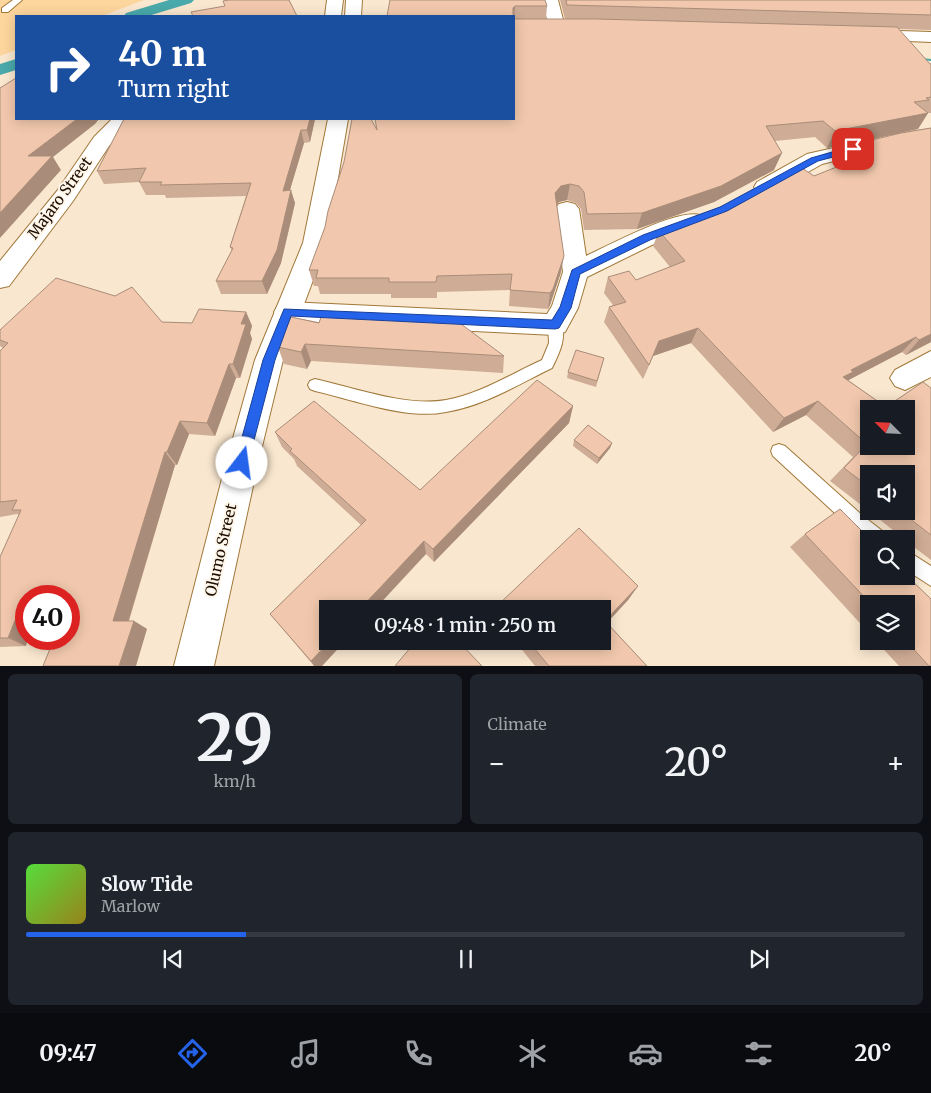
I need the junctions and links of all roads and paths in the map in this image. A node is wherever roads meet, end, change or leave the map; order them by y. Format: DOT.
graph roads {
  1 [pos="18,0"];
  2 [pos="334,0"];
  3 [pos="354,0"];
  4 [pos="550,0"];
  5 [pos="5,10"];
  6 [pos="333,15"];
  7 [pos="354,15"];
  8 [pos="540,28"];
  9 [pos="851,35"];
  10 [pos="931,38"];
  11 [pos="122,120"];
  12 [pos="338,120"];
  13 [pos="931,135"];
  14 [pos="750,196"];
  15 [pos="567,209"];
  16 [pos="715,212"];
  17 [pos="576,272"];
  18 [pos="0,279"];
  19 [pos="288,312"];
  20 [pos="555,325"];
  21 [pos="931,363"];
  22 [pos="905,378"];
  23 [pos="315,385"];
  24 [pos="779,451"];
  25 [pos="867,530"];
  26 [pos="915,565"];
  27 [pos="931,577"];
  28 [pos="194,666"];
  1 -- 5 [label="lane"];
  2 -- 6 [label="street"];
  3 -- 7 [label="street"];
  4 -- 8 [label="street"];
  9 -- 10 [label="street"];
  11 -- 18 [label="street, Majaro Street"];
  12 -- 19 [label="street, Olumo Street"];
  13 -- 14 [label="street"];
  15 -- 17 [label="street"];
  16 -- 17 [label="street"];
  17 -- 20 [label="street"];
  19 -- 20 [label="street"];
  19 -- 28 [label="street, Olumo Street"];
  20 -- 23 [label="lane"];
  21 -- 22 [label="street"];
  24 -- 25 [label="lane"];
  26 -- 27 [label="lane"];
}
